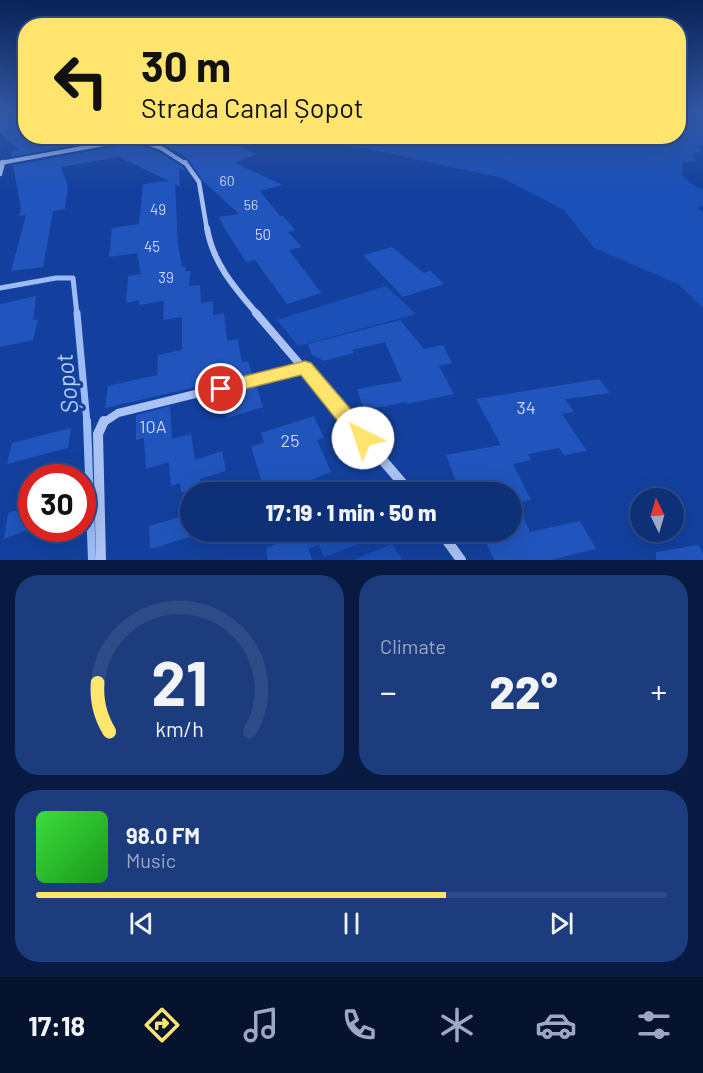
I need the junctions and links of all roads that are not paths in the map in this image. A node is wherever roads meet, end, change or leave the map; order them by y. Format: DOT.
graph roads {
  1 [pos="98,144"];
  2 [pos="147,144"];
  3 [pos="1,162"];
  4 [pos="0,174"];
  5 [pos="305,367"];
  6 [pos="401,482"];
  7 [pos="448,542"];
  8 [pos="101,560"];
  9 [pos="461,560"];
  1 -- 3 [label="street"];
  2 -- 5 [label="street"];
  3 -- 4 [label="street"];
  5 -- 6 [label="street"];
  5 -- 8 [label="street"];
  7 -- 9 [label="street"];
}
